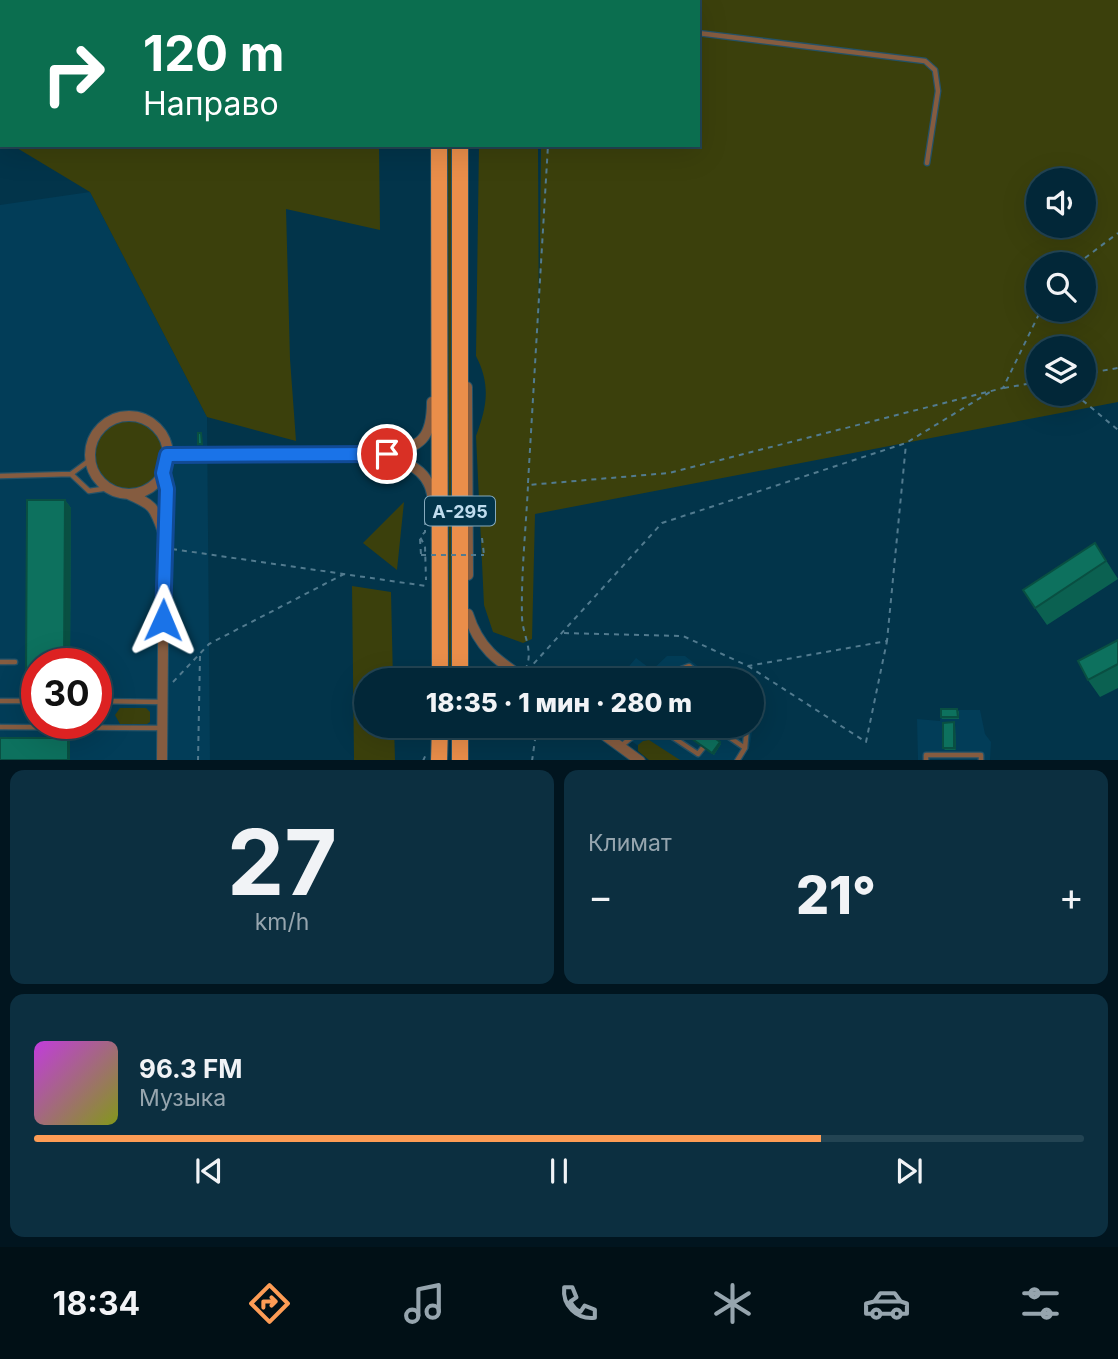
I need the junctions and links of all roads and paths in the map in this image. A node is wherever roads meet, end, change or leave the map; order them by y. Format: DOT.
graph roads {
  1 [pos="700,33"];
  2 [pos="439,147"];
  3 [pos="460,147"];
  4 [pos="548,147"];
  5 [pos="927,163"];
  6 [pos="1118,233"];
  7 [pos="1093,252"];
  8 [pos="1035,322"];
  9 [pos="441,333"];
  10 [pos="461,342"];
  11 [pos="1118,368"];
  12 [pos="1096,372"];
  13 [pos="1026,384"];
  14 [pos="1003,388"];
  15 [pos="993,390"];
  16 [pos="1089,406"];
  17 [pos="1118,430"];
  18 [pos="906,443"];
  19 [pos="387,454"];
  20 [pos="167,455"];
  21 [pos="90,460"];
  22 [pos="163,473"];
  23 [pos="71,474"];
  24 [pos="0,476"];
  25 [pos="528,485"];
  26 [pos="108,488"];
  27 [pos="128,494"];
  28 [pos="425,506"];
  29 [pos="164,536"];
  30 [pos="419,537"];
  31 [pos="482,538"];
  32 [pos="164,548"];
  33 [pos="345,574"];
  34 [pos="440,585"];
  35 [pos="468,614"];
  36 [pos="562,633"];
  37 [pos="887,641"];
  38 [pos="200,654"];
  39 [pos="0,662"];
  40 [pos="15,662"];
  41 [pos="747,666"];
  42 [pos="440,668"];
  43 [pos="460,668"];
  44 [pos="467,668"];
  45 [pos="510,668"];
  46 [pos="527,668"];
  47 [pos="532,668"];
  48 [pos="162,698"];
  49 [pos="112,700"];
  50 [pos="0,701"];
  51 [pos="21,701"];
  52 [pos="0,727"];
  53 [pos="162,728"];
  54 [pos="440,738"];
  55 [pos="461,738"];
  56 [pos="466,738"];
  57 [pos="535,738"];
  58 [pos="609,738"];
  59 [pos="631,738"];
  60 [pos="674,738"];
  61 [pos="709,738"];
  62 [pos="730,738"];
  63 [pos="746,738"];
  64 [pos="621,747"];
  65 [pos="745,748"];
  66 [pos="162,760"];
  67 [pos="198,760"];
  68 [pos="439,760"];
  69 [pos="463,760"];
  70 [pos="463,760"];
  71 [pos="532,760"];
  72 [pos="639,760"];
  73 [pos="738,760"];
  74 [pos="926,760"];
  75 [pos="981,760"];
  1 -- 5 [label="lane"];
  2 -- 9 [label="highway, А-295"];
  3 -- 10 [label="highway, А-295"];
  4 -- 25 [label="path"];
  6 -- 7 [label="path"];
  8 -- 14 [label="path"];
  9 -- 19 [label="street"];
  9 -- 34 [label="highway, А-295"];
  10 -- 35 [label="street, А-295"];
  10 -- 43 [label="highway, А-295"];
  11 -- 12 [label="path"];
  13 -- 14 [label="path"];
  14 -- 15 [label="path"];
  15 -- 18 [label="path"];
  15 -- 25 [label="path"];
  16 -- 17 [label="path"];
  18 -- 36 [label="path"];
  18 -- 37 [label="path"];
  19 -- 20 [label="street"];
  19 -- 34 [label="street"];
  20 -- 21 [label="street"];
  20 -- 22 [label="street"];
  21 -- 23 [label="lane"];
  21 -- 26 [label="street"];
  22 -- 27 [label="street"];
  22 -- 29 [label="street"];
  23 -- 24 [label="lane"];
  23 -- 26 [label="lane"];
  25 -- 46 [label="path"];
  26 -- 27 [label="street"];
  27 -- 29 [label="street"];
  28 -- 30 [label="path"];
  29 -- 32 [label="street"];
  30 -- 31 [label="path, bridge"];
  30 -- 33 [label="path"];
  32 -- 33 [label="path"];
  32 -- 48 [label="street"];
  33 -- 38 [label="path"];
  34 -- 42 [label="highway, А-295"];
  35 -- 44 [label="street, А-295"];
  35 -- 45 [label="street"];
  36 -- 41 [label="path"];
  36 -- 47 [label="path"];
  37 -- 41 [label="path"];
  37 -- 41 [label="path"];
  38 -- 48 [label="path"];
  38 -- 67 [label="path"];
  39 -- 40 [label="lane"];
  48 -- 49 [label="lane"];
  48 -- 53 [label="street"];
  50 -- 51 [label="lane"];
  52 -- 53 [label="lane"];
  53 -- 66 [label="street"];
  54 -- 68 [label="highway"];
  55 -- 69 [label="highway"];
  56 -- 70 [label="street"];
  57 -- 71 [label="path"];
  58 -- 64 [label="street"];
  59 -- 64 [label="lane"];
  60 -- 61 [label="lane"];
  62 -- 65 [label="lane"];
  63 -- 65 [label="lane"];
  64 -- 72 [label="street"];
  65 -- 73 [label="lane"];
  74 -- 75 [label="lane"];
}
